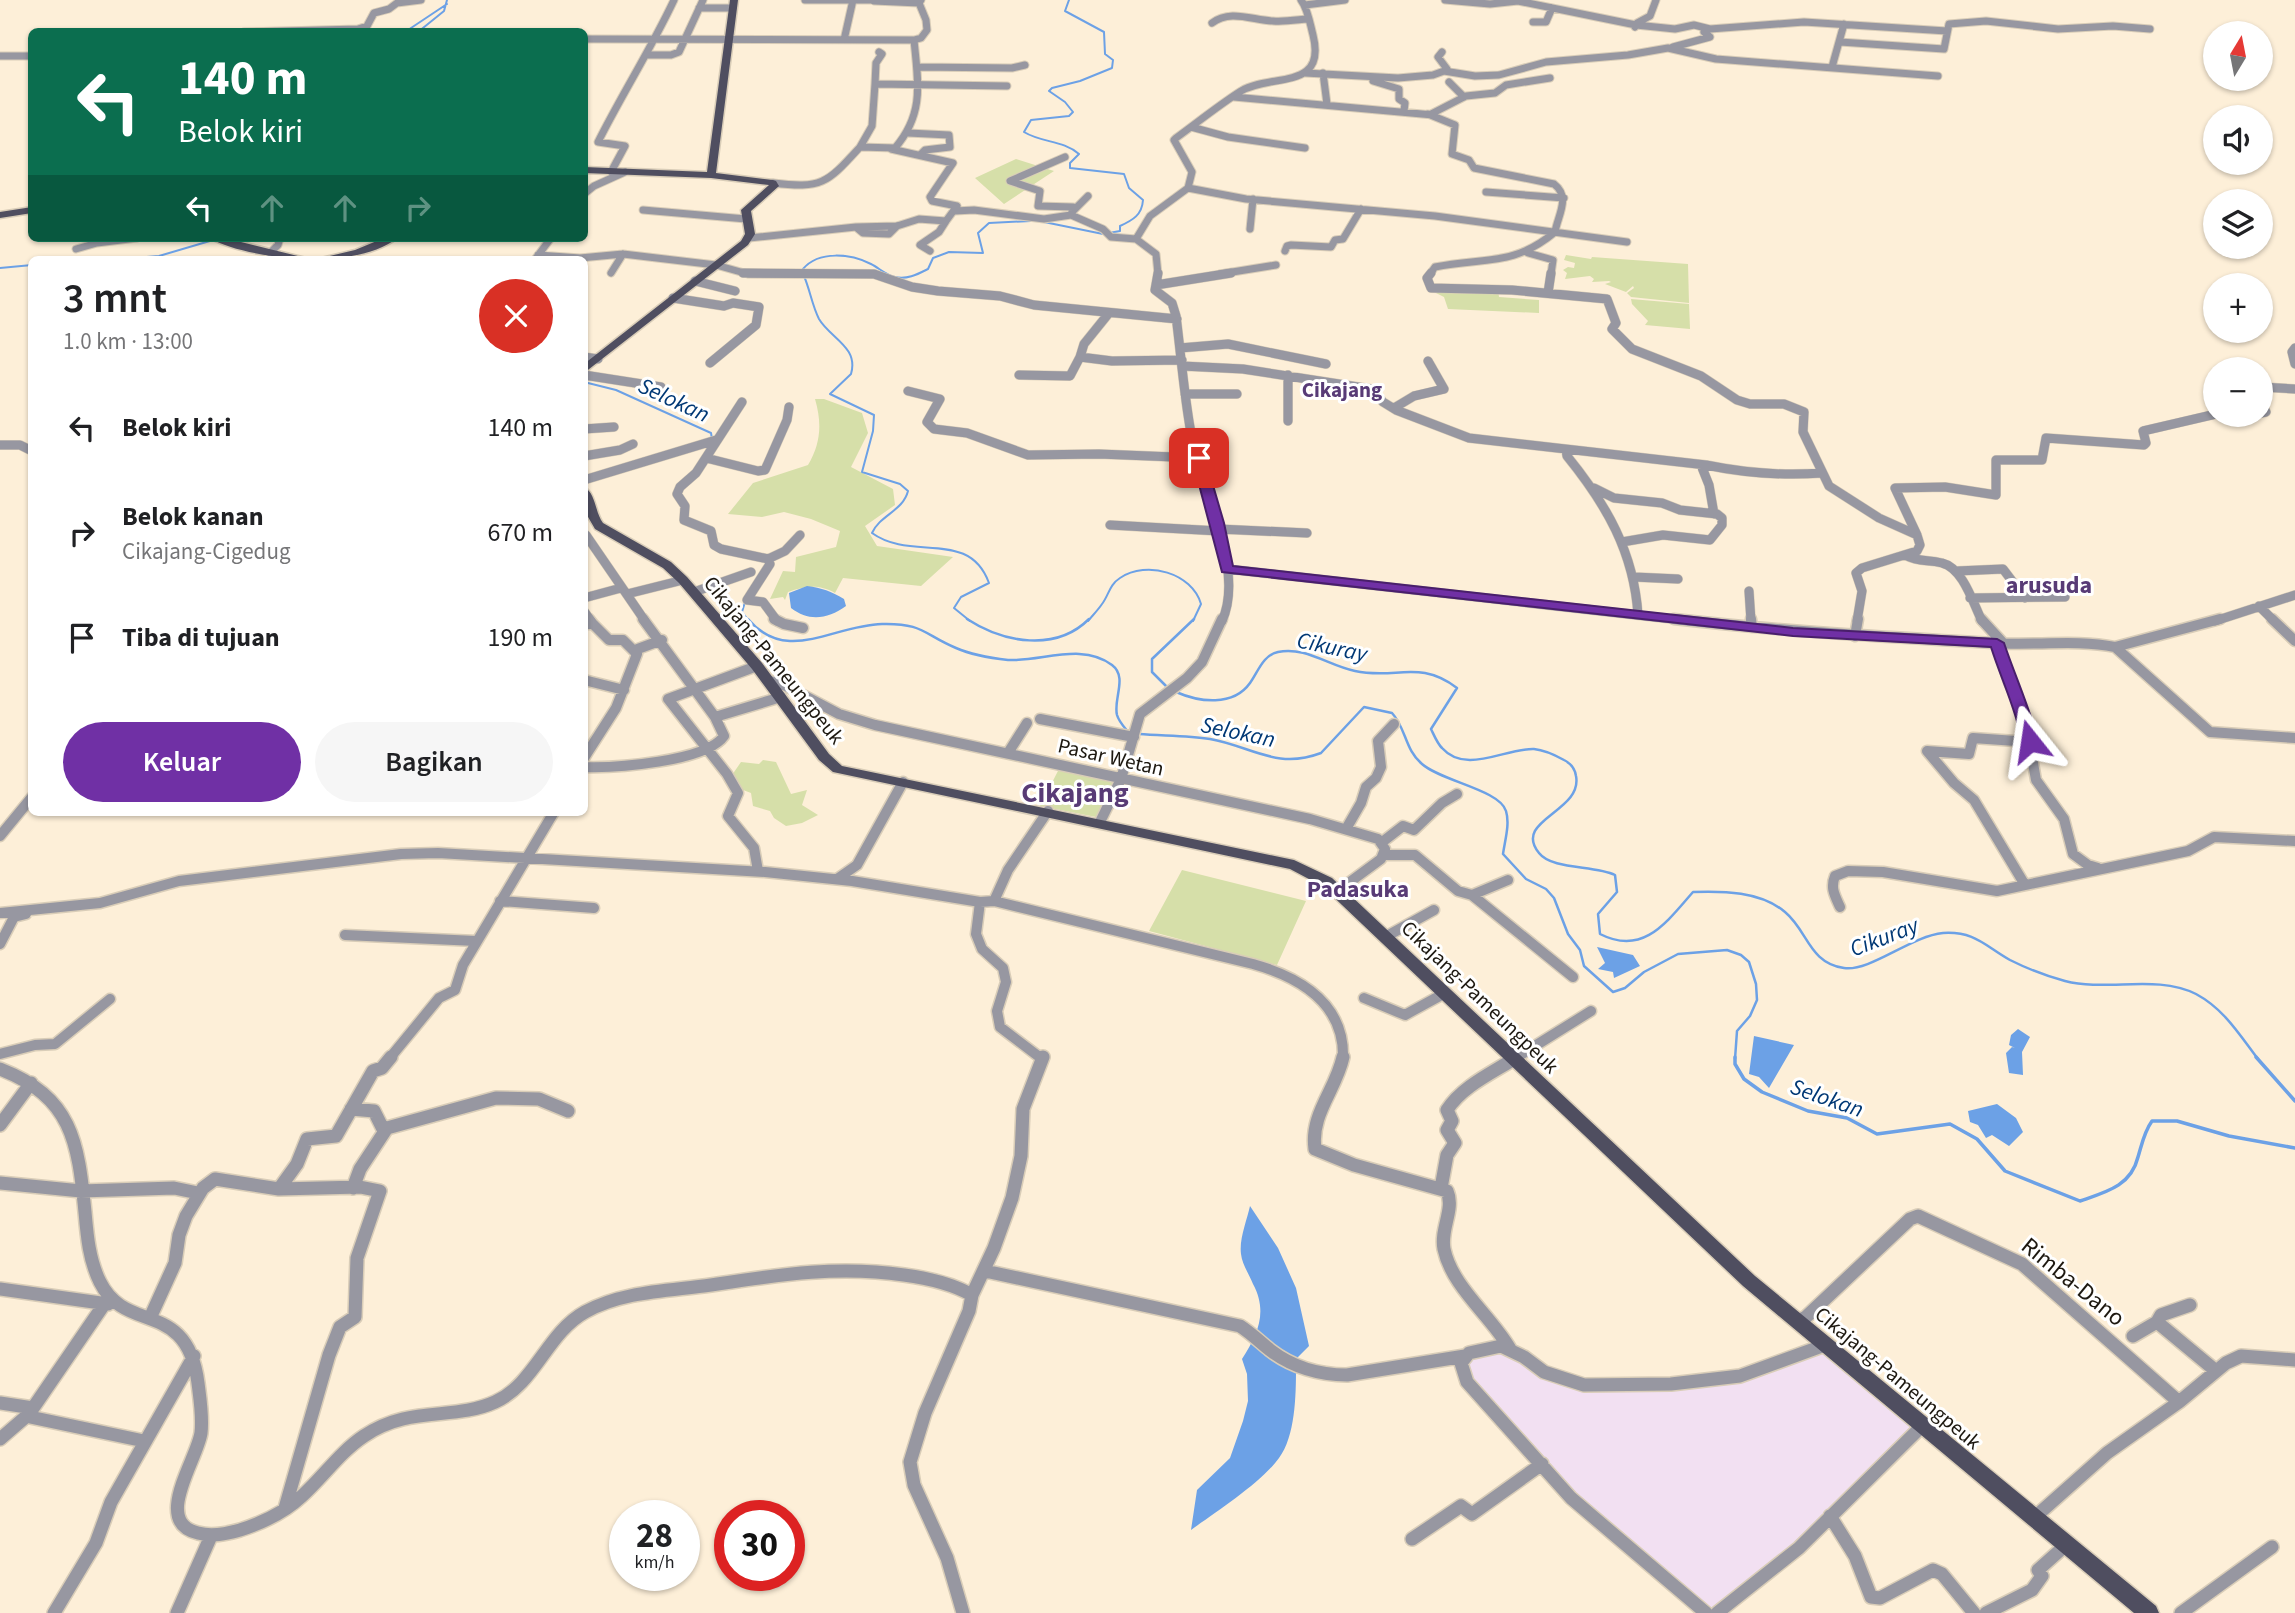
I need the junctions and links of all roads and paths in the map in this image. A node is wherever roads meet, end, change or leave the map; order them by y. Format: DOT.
graph roads {
  1 [pos="421,0"];
  2 [pos="674,0"];
  3 [pos="703,0"];
  4 [pos="805,0"];
  5 [pos="1345,0"];
  6 [pos="1445,0"];
  7 [pos="1656,0"];
  8 [pos="853,1"];
  9 [pos="877,1"];
  10 [pos="920,1"];
  11 [pos="1522,1"];
  12 [pos="1303,3"];
  13 [pos="733,4"];
  14 [pos="1482,4"];
  15 [pos="699,8"];
  16 [pos="1552,8"];
  17 [pos="1480,12"];
  18 [pos="1307,19"];
  19 [pos="1534,22"];
  20 [pos="1212,23"];
  21 [pos="1844,24"];
  22 [pos="1636,25"];
  23 [pos="362,28"];
  24 [pos="1706,29"];
  25 [pos="2150,29"];
  26 [pos="1947,31"];
  27 [pos="588,39"];
  28 [pos="655,40"];
  29 [pos="684,40"];
  30 [pos="728,40"];
  31 [pos="844,40"];
  32 [pos="914,40"];
  33 [pos="1840,42"];
  34 [pos="1670,48"];
  35 [pos="879,52"];
  36 [pos="1441,52"];
  37 [pos="647,55"];
  38 [pos="0,56"];
  39 [pos="28,56"];
  40 [pos="1025,65"];
  41 [pos="917,67"];
  42 [pos="1832,67"];
  43 [pos="1444,71"];
  44 [pos="1305,73"];
  45 [pos="1323,73"];
  46 [pos="1373,76"];
  47 [pos="1938,76"];
  48 [pos="1550,78"];
  49 [pos="1449,82"];
  50 [pos="875,84"];
  51 [pos="919,85"];
  52 [pos="1007,86"];
  53 [pos="1234,97"];
  54 [pos="1464,97"];
  55 [pos="1326,104"];
  56 [pos="1404,111"];
  57 [pos="1429,114"];
  58 [pos="1191,127"];
  59 [pos="908,133"];
  60 [pos="860,146"];
  61 [pos="1305,148"];
  62 [pos="891,149"];
  63 [pos="921,154"];
  64 [pos="1065,157"];
  65 [pos="588,170"];
  66 [pos="611,172"];
  67 [pos="625,172"];
  68 [pos="711,175"];
  69 [pos="773,183"];
  70 [pos="1188,188"];
  71 [pos="588,191"];
  72 [pos="1486,192"];
  73 [pos="1088,196"];
  74 [pos="1564,198"];
  75 [pos="1253,199"];
  76 [pos="1360,209"];
  77 [pos="643,210"];
  78 [pos="28,211"];
  79 [pos="955,211"];
  80 [pos="1380,211"];
  81 [pos="1072,213"];
  82 [pos="0,215"];
  83 [pos="746,219"];
  84 [pos="946,221"];
  85 [pos="1378,222"];
  86 [pos="1250,229"];
  87 [pos="1555,232"];
  88 [pos="749,238"];
  89 [pos="1136,239"];
  90 [pos="105,242"];
  91 [pos="226,242"];
  92 [pos="279,242"];
  93 [pos="383,242"];
  94 [pos="1627,242"];
  95 [pos="76,250"];
  96 [pos="930,251"];
  97 [pos="1285,251"];
  98 [pos="270,253"];
  99 [pos="1527,253"];
  100 [pos="623,254"];
  101 [pos="288,256"];
  102 [pos="337,256"];
  103 [pos="588,257"];
  104 [pos="716,265"];
  105 [pos="1276,265"];
  106 [pos="611,273"];
  107 [pos="695,281"];
  108 [pos="1156,285"];
  109 [pos="735,291"];
  110 [pos="1548,293"];
  111 [pos="673,298"];
  112 [pos="1108,313"];
  113 [pos="1177,319"];
  114 [pos="1180,348"];
  115 [pos="2295,348"];
  116 [pos="1080,357"];
  117 [pos="588,358"];
  118 [pos="598,359"];
  119 [pos="1428,362"];
  120 [pos="710,363"];
  121 [pos="1182,363"];
  122 [pos="2295,363"];
  123 [pos="1326,364"];
  124 [pos="588,368"];
  125 [pos="588,373"];
  126 [pos="1019,375"];
  127 [pos="1288,375"];
  128 [pos="661,387"];
  129 [pos="2273,388"];
  130 [pos="2295,389"];
  131 [pos="908,391"];
  132 [pos="1185,394"];
  133 [pos="1237,394"];
  134 [pos="742,402"];
  135 [pos="789,407"];
  136 [pos="1394,408"];
  137 [pos="2203,417"];
  138 [pos="1288,421"];
  139 [pos="614,427"];
  140 [pos="588,429"];
  141 [pos="713,441"];
  142 [pos="633,444"];
  143 [pos="0,445"];
  144 [pos="28,449"];
  145 [pos="1566,450"];
  146 [pos="588,455"];
  147 [pos="706,458"];
  148 [pos="1199,458"];
  149 [pos="1701,464"];
  150 [pos="1822,473"];
  151 [pos="588,479"];
  152 [pos="1594,488"];
  153 [pos="588,502"];
  154 [pos="1714,514"];
  155 [pos="1110,525"];
  156 [pos="602,529"];
  157 [pos="1219,530"];
  158 [pos="1307,533"];
  159 [pos="588,534"];
  160 [pos="800,535"];
  161 [pos="1917,535"];
  162 [pos="588,539"];
  163 [pos="1622,542"];
  164 [pos="1906,555"];
  165 [pos="768,559"];
  166 [pos="1227,569"];
  167 [pos="1956,570"];
  168 [pos="751,572"];
  169 [pos="1634,577"];
  170 [pos="1678,579"];
  171 [pos="689,586"];
  172 [pos="624,591"];
  173 [pos="1749,591"];
  174 [pos="2295,595"];
  175 [pos="588,597"];
  176 [pos="2065,597"];
  177 [pos="1970,598"];
  178 [pos="2025,598"];
  179 [pos="2259,606"];
  180 [pos="1638,615"];
  181 [pos="589,624"];
  182 [pos="1752,627"];
  183 [pos="803,628"];
  184 [pos="1855,636"];
  185 [pos="662,640"];
  186 [pos="2295,641"];
  187 [pos="2000,643"];
  188 [pos="2115,647"];
  189 [pos="635,650"];
  190 [pos="757,666"];
  191 [pos="767,680"];
  192 [pos="588,681"];
  193 [pos="695,688"];
  194 [pos="624,690"];
  195 [pos="780,697"];
  196 [pos="715,717"];
  197 [pos="1040,719"];
  198 [pos="1027,723"];
  199 [pos="1394,724"];
  200 [pos="1134,735"];
  201 [pos="2295,738"];
  202 [pos="2030,741"];
  203 [pos="705,748"];
  204 [pos="588,749"];
  205 [pos="1008,753"];
  206 [pos="588,767"];
  207 [pos="1121,779"];
  208 [pos="904,782"];
  209 [pos="1457,794"];
  210 [pos="28,802"];
  211 [pos="1048,811"];
  212 [pos="552,816"];
  213 [pos="1100,822"];
  214 [pos="1346,829"];
  215 [pos="0,836"];
  216 [pos="2295,841"];
  217 [pos="1383,849"];
  218 [pos="528,858"];
  219 [pos="2098,868"];
  220 [pos="758,871"];
  221 [pos="836,880"];
  222 [pos="1508,880"];
  223 [pos="2025,885"];
  224 [pos="1339,890"];
  225 [pos="1472,895"];
  226 [pos="500,901"];
  227 [pos="994,901"];
  228 [pos="980,902"];
  229 [pos="1840,907"];
  230 [pos="594,908"];
  231 [pos="43,909"];
  232 [pos="1434,910"];
  233 [pos="0,913"];
  234 [pos="345,935"];
  235 [pos="1387,936"];
  236 [pos="476,941"];
  237 [pos="0,944"];
  238 [pos="1573,977"];
  239 [pos="1445,993"];
  240 [pos="1364,998"];
  241 [pos="110,999"];
  242 [pos="1591,1011"];
  243 [pos="0,1054"];
  244 [pos="1514,1060"];
  245 [pos="0,1069"];
  246 [pos="31,1083"];
  247 [pos="351,1109"];
  248 [pos="568,1111"];
  249 [pos="0,1125"];
  250 [pos="384,1130"];
  251 [pos="0,1183"];
  252 [pos="353,1188"];
  253 [pos="1441,1188"];
  254 [pos="279,1189"];
  255 [pos="81,1191"];
  256 [pos="198,1193"];
  257 [pos="985,1270"];
  258 [pos="0,1289"];
  259 [pos="972,1295"];
  260 [pos="105,1303"];
  261 [pos="2190,1305"];
  262 [pos="126,1306"];
  263 [pos="150,1318"];
  264 [pos="1797,1322"];
  265 [pos="2157,1322"];
  266 [pos="2133,1336"];
  267 [pos="1825,1345"];
  268 [pos="1510,1349"];
  269 [pos="194,1356"];
  270 [pos="1465,1356"];
  271 [pos="2295,1360"];
  272 [pos="2216,1371"];
  273 [pos="2179,1402"];
  274 [pos="0,1403"];
  275 [pos="31,1411"];
  276 [pos="1922,1426"];
  277 [pos="0,1439"];
  278 [pos="144,1441"];
  279 [pos="1542,1464"];
  280 [pos="285,1508"];
  281 [pos="1830,1516"];
  282 [pos="2035,1517"];
  283 [pos="211,1536"];
  284 [pos="1412,1539"];
  285 [pos="2067,1544"];
  286 [pos="2272,1547"];
  287 [pos="54,1613"];
  288 [pos="177,1613"];
  289 [pos="963,1613"];
  290 [pos="1706,1613"];
  291 [pos="1717,1613"];
  292 [pos="1975,1613"];
  293 [pos="1986,1613"];
  294 [pos="2149,1613"];
  295 [pos="2181,1613"];
  1 -- 23 [label="street"];
  2 -- 28 [label="street"];
  3 -- 15 [label="street"];
  4 -- 8 [label="street"];
  5 -- 12 [label="street"];
  6 -- 14 [label="street"];
  7 -- 22 [label="street"];
  8 -- 9 [label="street"];
  8 -- 31 [label="street"];
  9 -- 10 [label="street"];
  10 -- 32 [label="street"];
  11 -- 14 [label="street"];
  11 -- 16 [label="street"];
  12 -- 18 [label="street"];
  13 -- 15 [label="street"];
  13 -- 30 [label="main road"];
  14 -- 17 [label="street"];
  15 -- 29 [label="street"];
  16 -- 19 [label="street"];
  16 -- 22 [label="street"];
  18 -- 20 [label="street"];
  18 -- 44 [label="street"];
  21 -- 24 [label="street"];
  21 -- 26 [label="street"];
  21 -- 33 [label="street"];
  22 -- 24 [label="street"];
  24 -- 34 [label="street"];
  25 -- 26 [label="street"];
  26 -- 33 [label="street"];
  27 -- 28 [label="street"];
  28 -- 29 [label="street"];
  28 -- 37 [label="street"];
  29 -- 30 [label="street"];
  29 -- 37 [label="street"];
  30 -- 31 [label="street"];
  30 -- 68 [label="main road"];
  31 -- 32 [label="street"];
  32 -- 41 [label="street"];
  33 -- 42 [label="street"];
  34 -- 42 [label="street"];
  34 -- 43 [label="street"];
  35 -- 50 [label="street"];
  36 -- 43 [label="street"];
  37 -- 66 [label="street"];
  38 -- 39 [label="street"];
  40 -- 41 [label="street"];
  41 -- 51 [label="street"];
  42 -- 47 [label="street"];
  43 -- 46 [label="street"];
  44 -- 45 [label="street"];
  44 -- 53 [label="street"];
  45 -- 46 [label="street"];
  45 -- 55 [label="street"];
  46 -- 56 [label="street"];
  48 -- 54 [label="street"];
  49 -- 54 [label="street"];
  50 -- 51 [label="street"];
  50 -- 60 [label="street"];
  51 -- 52 [label="street"];
  51 -- 59 [label="street"];
  53 -- 55 [label="street"];
  53 -- 58 [label="street"];
  54 -- 57 [label="street"];
  55 -- 56 [label="street"];
  56 -- 57 [label="street"];
  57 -- 74 [label="street"];
  58 -- 61 [label="street"];
  58 -- 70 [label="street"];
  59 -- 62 [label="street"];
  59 -- 63 [label="street"];
  60 -- 62 [label="street"];
  60 -- 69 [label="street"];
  62 -- 63 [label="street"];
  63 -- 79 [label="street"];
  64 -- 81 [label="street"];
  65 -- 66 [label="main road"];
  66 -- 67 [label="main road"];
  67 -- 68 [label="main road"];
  67 -- 71 [label="street"];
  68 -- 69 [label="main road"];
  69 -- 83 [label="main road"];
  70 -- 75 [label="street"];
  70 -- 89 [label="street"];
  72 -- 74 [label="street"];
  73 -- 81 [label="street"];
  74 -- 87 [label="street"];
  75 -- 76 [label="street"];
  75 -- 86 [label="street"];
  76 -- 80 [label="street"];
  76 -- 97 [label="street"];
  77 -- 83 [label="street"];
  78 -- 82 [label="main road"];
  79 -- 81 [label="street"];
  79 -- 84 [label="street"];
  80 -- 85 [label="street"];
  80 -- 87 [label="street"];
  81 -- 89 [label="street"];
  83 -- 88 [label="main road"];
  84 -- 88 [label="street"];
  84 -- 96 [label="street"];
  87 -- 94 [label="street"];
  87 -- 99 [label="street"];
  88 -- 104 [label="main road"];
  89 -- 108 [label="street"];
  90 -- 95 [label="street"];
  91 -- 98 [label="main road"];
  92 -- 98 [label="street"];
  93 -- 102 [label="main road"];
  98 -- 101 [label="main road"];
  99 -- 110 [label="street"];
  99 -- 110 [label="street"];
  100 -- 103 [label="street"];
  100 -- 104 [label="street"];
  100 -- 106 [label="street"];
  104 -- 107 [label="main road"];
  104 -- 112 [label="street"];
  105 -- 108 [label="street"];
  107 -- 109 [label="street"];
  107 -- 111 [label="main road"];
  108 -- 113 [label="street"];
  110 -- 150 [label="street"];
  111 -- 118 [label="main road"];
  111 -- 120 [label="street"];
  112 -- 113 [label="street"];
  112 -- 116 [label="street"];
  113 -- 114 [label="street"];
  114 -- 121 [label="street"];
  114 -- 123 [label="street"];
  115 -- 122 [label="street"];
  116 -- 121 [label="street"];
  116 -- 126 [label="street"];
  117 -- 118 [label="street"];
  118 -- 124 [label="main road"];
  119 -- 136 [label="street"];
  121 -- 127 [label="street"];
  121 -- 132 [label="street"];
  125 -- 128 [label="street"];
  127 -- 136 [label="street"];
  127 -- 138 [label="street"];
  129 -- 130 [label="street"];
  131 -- 148 [label="street"];
  132 -- 133 [label="street"];
  132 -- 148 [label="street"];
  134 -- 141 [label="street"];
  135 -- 147 [label="street"];
  136 -- 145 [label="street"];
  137 -- 161 [label="street"];
  139 -- 140 [label="street"];
  141 -- 147 [label="street"];
  141 -- 151 [label="street"];
  142 -- 146 [label="street"];
  143 -- 144 [label="street"];
  145 -- 149 [label="street"];
  145 -- 152 [label="street"];
  147 -- 165 [label="street"];
  148 -- 157 [label="street"];
  149 -- 150 [label="street"];
  149 -- 154 [label="street"];
  150 -- 161 [label="street"];
  152 -- 154 [label="street"];
  152 -- 163 [label="street"];
  153 -- 156 [label="main road"];
  154 -- 163 [label="street"];
  155 -- 157 [label="street"];
  156 -- 159 [label="street"];
  156 -- 171 [label="main road, Cikajang-Pameungpeuk"];
  157 -- 158 [label="street"];
  157 -- 166 [label="street"];
  160 -- 165 [label="street"];
  161 -- 164 [label="street"];
  162 -- 172 [label="street"];
  163 -- 169 [label="street"];
  164 -- 167 [label="street"];
  164 -- 184 [label="street"];
  165 -- 183 [label="street"];
  166 -- 180 [label="street"];
  166 -- 200 [label="street"];
  167 -- 177 [label="street"];
  167 -- 178 [label="street"];
  168 -- 171 [label="street"];
  169 -- 170 [label="street"];
  169 -- 180 [label="street"];
  171 -- 172 [label="street"];
  171 -- 190 [label="main road, Cikajang-Pameungpeuk"];
  172 -- 175 [label="street"];
  172 -- 185 [label="street"];
  173 -- 182 [label="street"];
  174 -- 179 [label="street"];
  176 -- 178 [label="street"];
  177 -- 178 [label="street"];
  177 -- 187 [label="street"];
  179 -- 186 [label="street"];
  179 -- 188 [label="street"];
  180 -- 182 [label="street"];
  181 -- 189 [label="street"];
  182 -- 184 [label="street"];
  184 -- 187 [label="street"];
  185 -- 189 [label="street"];
  185 -- 193 [label="street"];
  187 -- 188 [label="street"];
  187 -- 202 [label="street"];
  188 -- 201 [label="street"];
  189 -- 194 [label="street"];
  190 -- 191 [label="main road, Cikajang-Pameungpeuk"];
  190 -- 193 [label="street"];
  191 -- 195 [label="main road, Cikajang-Pameungpeuk"];
  191 -- 205 [label="street, Pasar Wetan"];
  192 -- 194 [label="street"];
  193 -- 196 [label="street"];
  193 -- 203 [label="street"];
  194 -- 204 [label="street"];
  195 -- 196 [label="street"];
  195 -- 208 [label="main road, Cikajang-Pameungpeuk"];
  196 -- 203 [label="street"];
  197 -- 200 [label="street"];
  198 -- 205 [label="street"];
  199 -- 214 [label="street"];
  200 -- 207 [label="street"];
  202 -- 219 [label="street"];
  202 -- 223 [label="street"];
  203 -- 206 [label="street"];
  203 -- 220 [label="street"];
  205 -- 207 [label="street, Pasar Wetan"];
  207 -- 213 [label="street"];
  207 -- 214 [label="street, Pasar Wetan"];
  208 -- 211 [label="main road, Cikajang-Pameungpeuk"];
  208 -- 221 [label="street"];
  209 -- 217 [label="street"];
  210 -- 215 [label="street"];
  211 -- 213 [label="main road, Cikajang-Pameungpeuk"];
  211 -- 227 [label="street"];
  212 -- 218 [label="street"];
  213 -- 224 [label="main road, Cikajang-Pameungpeuk"];
  214 -- 217 [label="street, Pasar Wetan"];
  216 -- 219 [label="street"];
  217 -- 224 [label="street"];
  217 -- 225 [label="street, Pasar Wetan"];
  218 -- 220 [label="street"];
  218 -- 226 [label="street"];
  218 -- 231 [label="street"];
  219 -- 223 [label="street"];
  220 -- 221 [label="street"];
  221 -- 228 [label="street"];
  222 -- 225 [label="street"];
  223 -- 229 [label="street"];
  224 -- 235 [label="main road, Cikajang-Pameungpeuk"];
  225 -- 238 [label="street, Pasar Wetan"];
  226 -- 230 [label="street"];
  226 -- 236 [label="street"];
  227 -- 228 [label="street"];
  227 -- 253 [label="street"];
  228 -- 257 [label="street"];
  231 -- 233 [label="street"];
  231 -- 237 [label="street"];
  232 -- 235 [label="street"];
  234 -- 236 [label="street"];
  235 -- 239 [label="main road, Cikajang-Pameungpeuk"];
  236 -- 247 [label="street"];
  239 -- 240 [label="street"];
  239 -- 244 [label="main road, Cikajang-Pameungpeuk"];
  241 -- 243 [label="street"];
  242 -- 244 [label="street"];
  244 -- 253 [label="street"];
  244 -- 264 [label="main road, Cikajang-Pameungpeuk"];
  245 -- 246 [label="street"];
  246 -- 249 [label="street"];
  246 -- 255 [label="street"];
  247 -- 250 [label="street"];
  247 -- 254 [label="street"];
  248 -- 250 [label="street"];
  250 -- 252 [label="street"];
  251 -- 255 [label="street"];
  252 -- 254 [label="street"];
  252 -- 280 [label="street"];
  253 -- 268 [label="street"];
  254 -- 256 [label="street"];
  255 -- 256 [label="street"];
  255 -- 262 [label="street"];
  256 -- 263 [label="street"];
  257 -- 259 [label="street"];
  257 -- 270 [label="street"];
  258 -- 260 [label="street"];
  259 -- 280 [label="street"];
  259 -- 289 [label="street"];
  260 -- 262 [label="street"];
  260 -- 275 [label="street"];
  261 -- 265 [label="street"];
  262 -- 263 [label="street"];
  263 -- 269 [label="street"];
  264 -- 267 [label="main road, Cikajang-Pameungpeuk"];
  264 -- 273 [label="street, Rimba-Dano"];
  265 -- 266 [label="street"];
  265 -- 272 [label="street"];
  267 -- 268 [label="street"];
  267 -- 276 [label="main road, Cikajang-Pameungpeuk"];
  268 -- 270 [label="street"];
  269 -- 278 [label="street"];
  269 -- 283 [label="street"];
  270 -- 279 [label="street"];
  271 -- 272 [label="street"];
  272 -- 273 [label="street"];
  273 -- 282 [label="street"];
  274 -- 275 [label="street"];
  275 -- 277 [label="street"];
  275 -- 278 [label="street"];
  276 -- 281 [label="street"];
  276 -- 282 [label="main road, Cikajang-Pameungpeuk"];
  278 -- 287 [label="street"];
  279 -- 284 [label="street"];
  279 -- 290 [label="street"];
  280 -- 283 [label="street"];
  281 -- 291 [label="street"];
  281 -- 292 [label="street"];
  282 -- 285 [label="main road, Cikajang-Pameungpeuk"];
  283 -- 288 [label="street"];
  285 -- 293 [label="street"];
  285 -- 294 [label="main road, Cikajang-Pameungpeuk"];
  286 -- 295 [label="street"];
}
